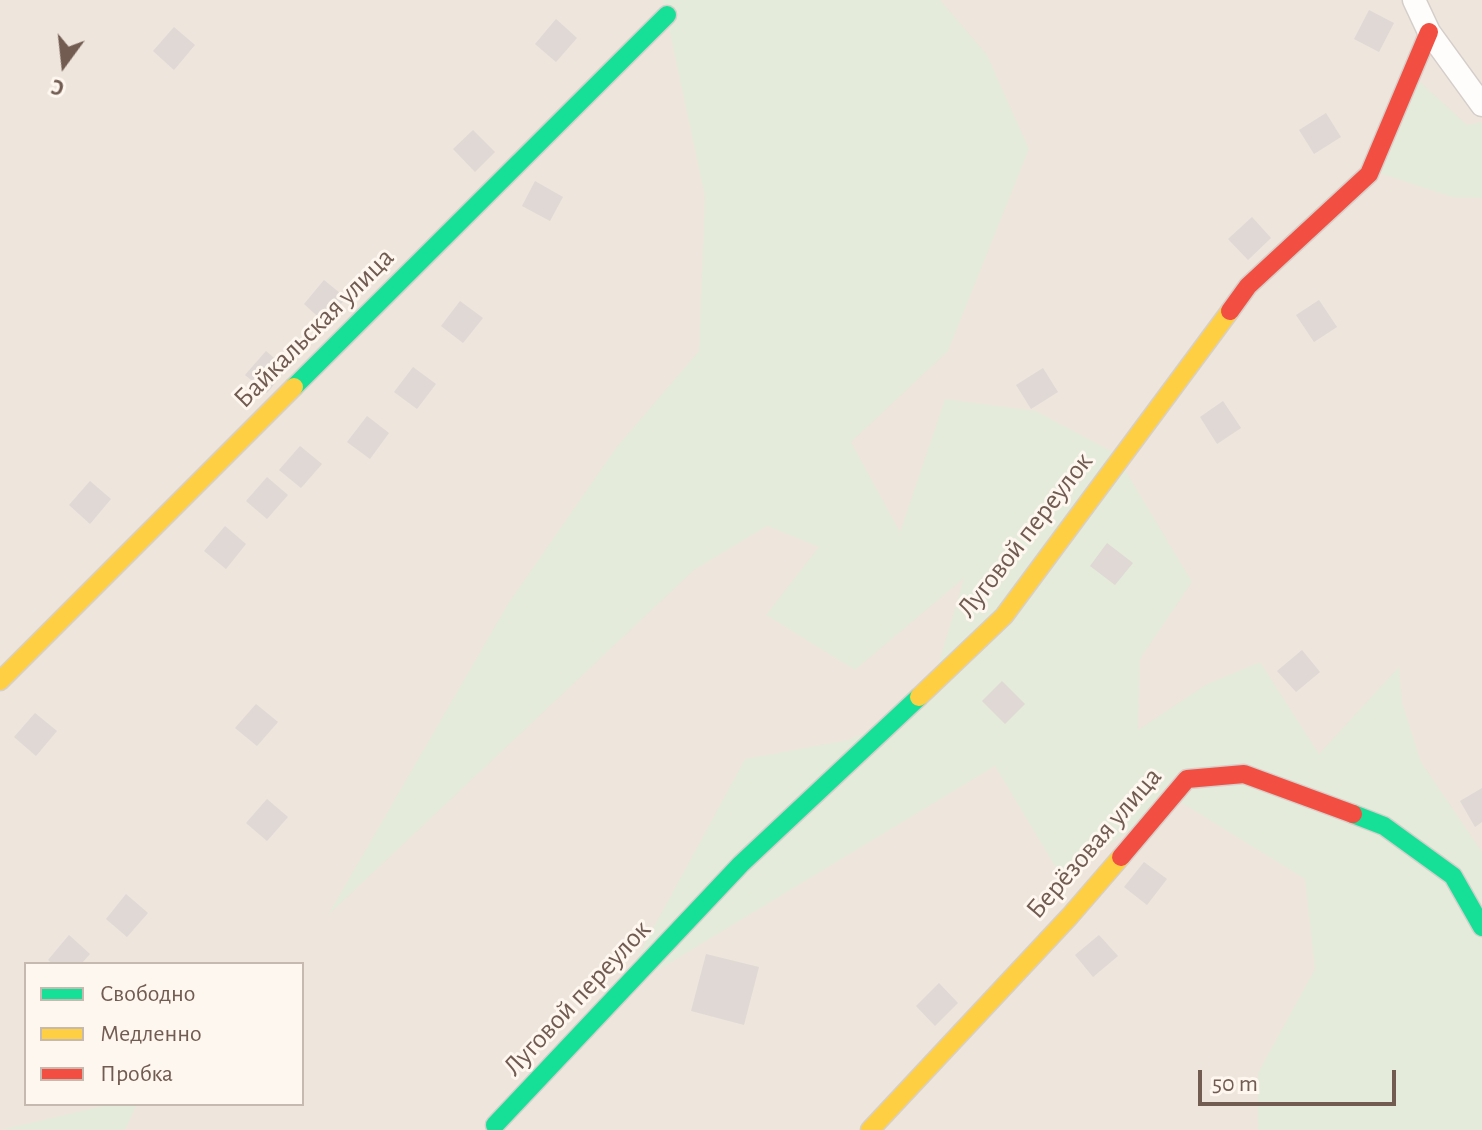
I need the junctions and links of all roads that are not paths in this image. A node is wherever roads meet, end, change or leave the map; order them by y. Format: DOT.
graph roads {
  1 [pos="1414,0"];
  2 [pos="667,15"];
  3 [pos="1429,32"];
  4 [pos="1482,105"];
  5 [pos="0,681"];
  6 [pos="1482,927"];
  7 [pos="495,1125"];
  8 [pos="870,1130"];
  1 -- 3 [label="street"];
  2 -- 5 [label="street, Байкальская улица"];
  3 -- 4 [label="street"];
  3 -- 7 [label="street, Луговой переулок"];
  6 -- 8 [label="street, Берёзовая улица"];
}
